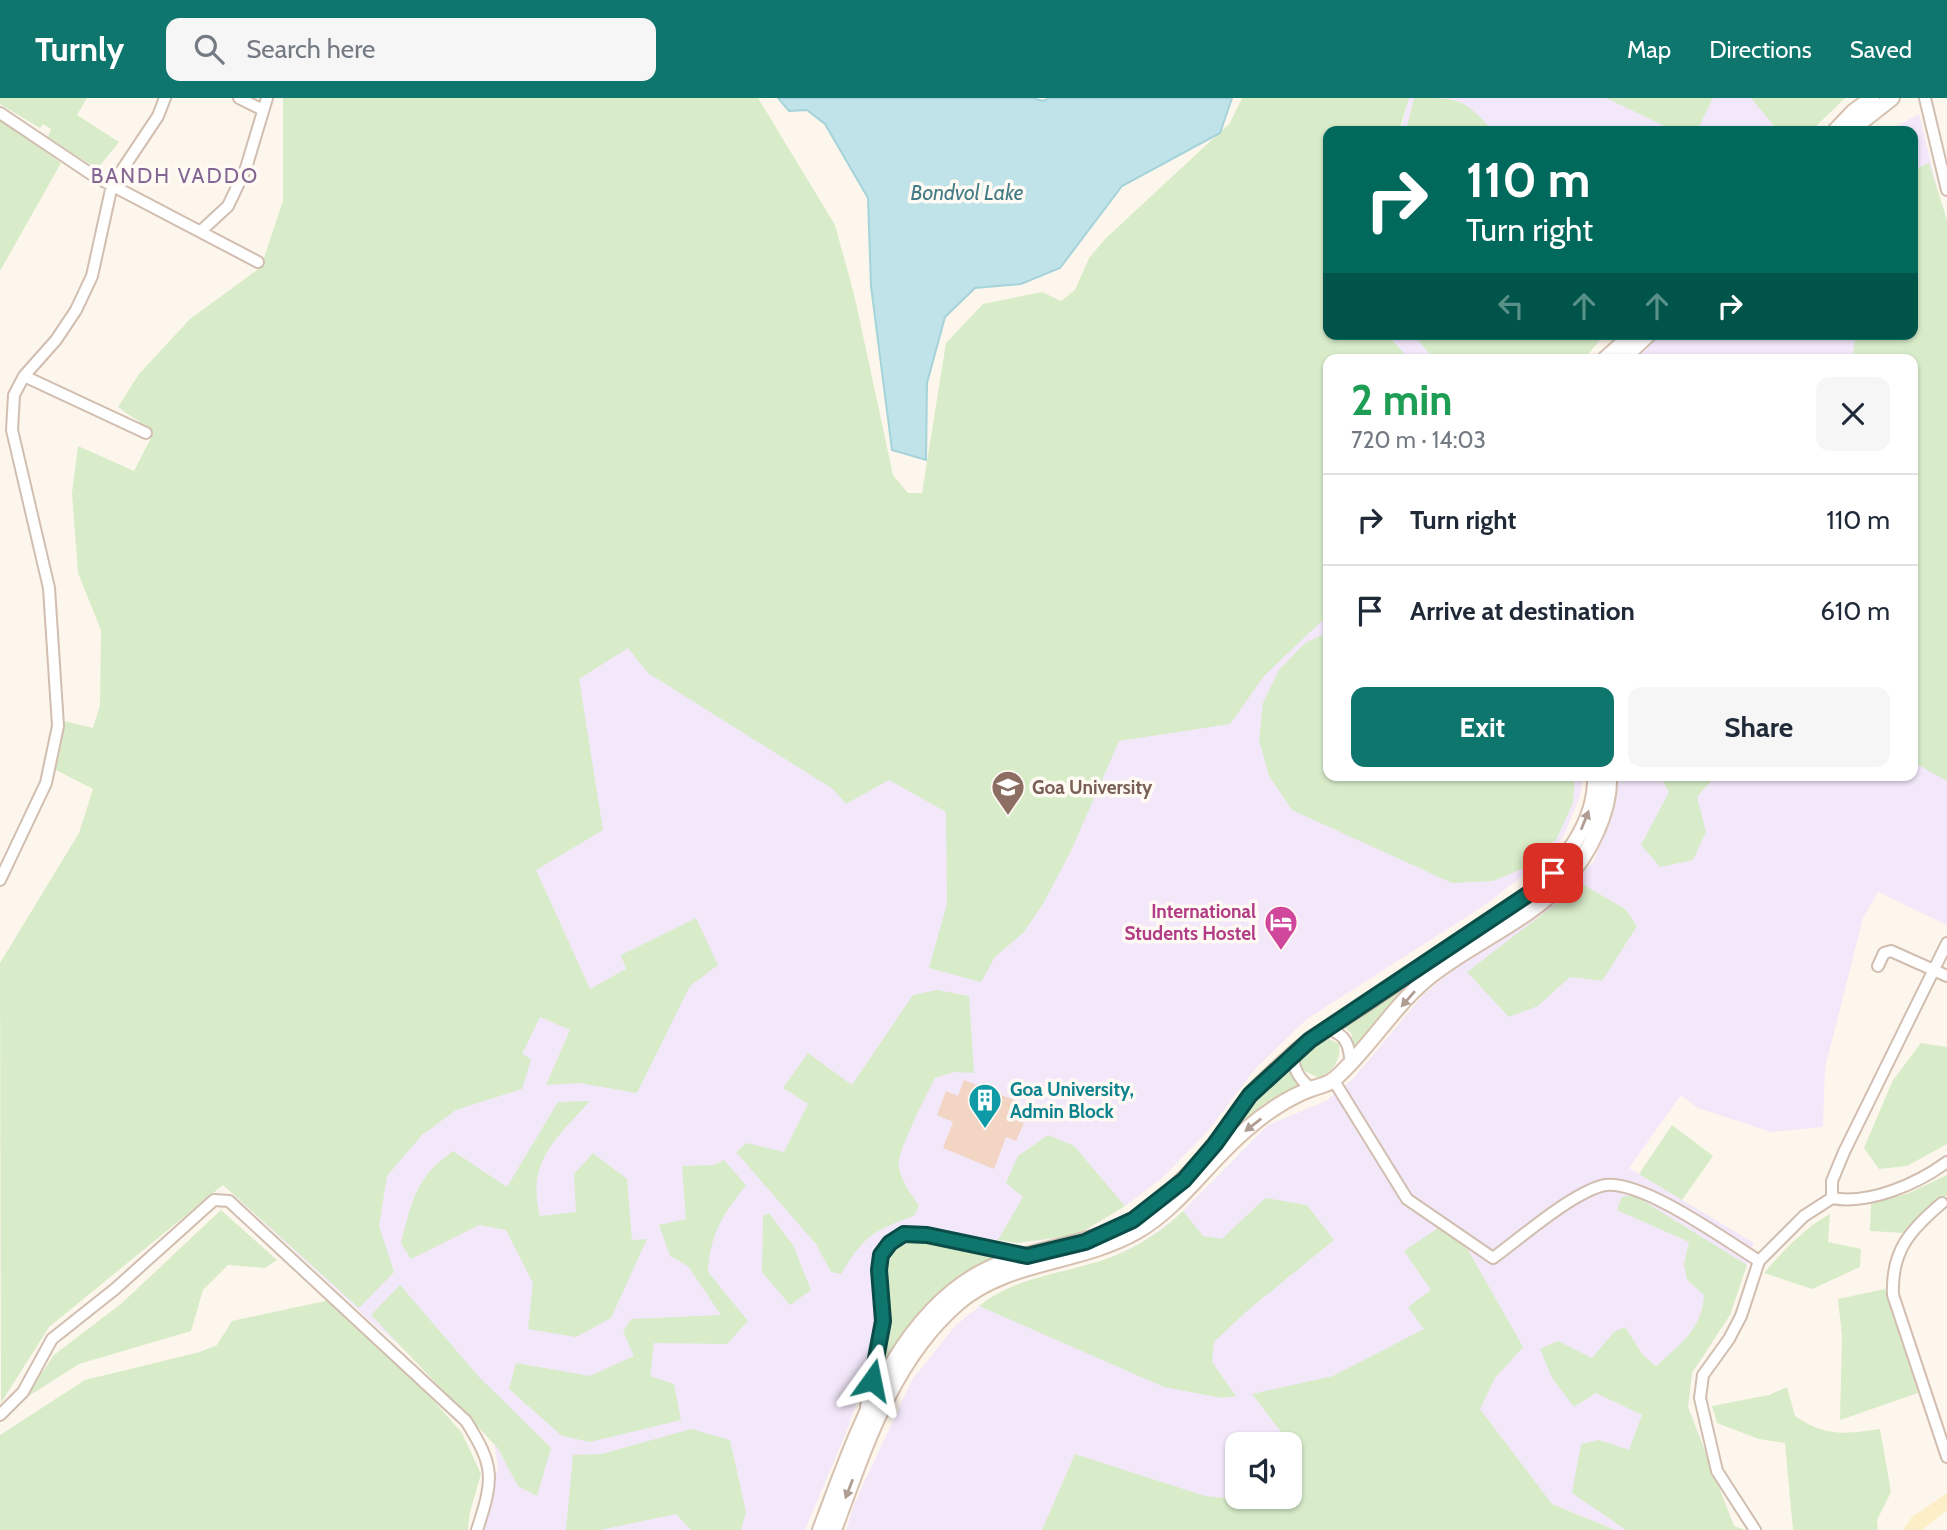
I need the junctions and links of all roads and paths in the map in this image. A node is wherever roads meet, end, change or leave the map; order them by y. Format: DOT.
graph roads {
  1 [pos="165,98"];
  2 [pos="239,98"];
  3 [pos="267,98"];
  4 [pos="1872,98"];
  5 [pos="1892,98"];
  6 [pos="1925,98"];
  7 [pos="263,110"];
  8 [pos="0,113"];
  9 [pos="1840,126"];
  10 [pos="1856,126"];
  11 [pos="112,185"];
  12 [pos="1947,190"];
  13 [pos="202,230"];
  14 [pos="258,262"];
  15 [pos="1634,340"];
  16 [pos="1638,340"];
  17 [pos="1613,354"];
  18 [pos="1626,354"];
  19 [pos="24,376"];
  20 [pos="146,433"];
  21 [pos="1594,781"];
  22 [pos="1608,781"];
  23 [pos="0,880"];
  24 [pos="1947,943"];
  25 [pos="1878,966"];
  26 [pos="1933,970"];
  27 [pos="1947,976"];
  28 [pos="1326,1028"];
  29 [pos="1294,1053"];
  30 [pos="1350,1057"];
  31 [pos="1339,1076"];
  32 [pos="1311,1089"];
  33 [pos="1947,1163"];
  34 [pos="1832,1198"];
  35 [pos="1945,1202"];
  36 [pos="1027,1256"];
  37 [pos="1759,1261"];
  38 [pos="0,1415"];
  39 [pos="861,1425"];
  40 [pos="1947,1457"];
  41 [pos="477,1530"];
  42 [pos="820,1530"];
  43 [pos="834,1530"];
  44 [pos="1755,1530"];
  1 -- 11 [label="street"];
  2 -- 7 [label="street"];
  3 -- 7 [label="street"];
  4 -- 9 [label="main road"];
  5 -- 10 [label="main road"];
  6 -- 12 [label="street"];
  7 -- 13 [label="street"];
  8 -- 11 [label="street"];
  11 -- 13 [label="street"];
  11 -- 19 [label="street"];
  13 -- 14 [label="street"];
  15 -- 17 [label="main road"];
  16 -- 18 [label="main road"];
  19 -- 20 [label="street"];
  19 -- 23 [label="street"];
  28 -- 21 [label="main road, one-way"];
  22 -- 31 [label="main road, one-way"];
  24 -- 26 [label="street"];
  25 -- 26 [label="street"];
  26 -- 27 [label="street"];
  26 -- 34 [label="street"];
  28 -- 29 [label="main road"];
  28 -- 30 [label="street"];
  29 -- 32 [label="street"];
  29 -- 36 [label="main road"];
  30 -- 31 [label="main road"];
  31 -- 32 [label="main road"];
  31 -- 37 [label="street"];
  32 -- 43 [label="main road, one-way"];
  33 -- 34 [label="street"];
  34 -- 37 [label="street"];
  35 -- 40 [label="street"];
  36 -- 39 [label="main road"];
  36 -- 39 [label="street"];
  37 -- 44 [label="street"];
  38 -- 41 [label="street"];
  39 -- 42 [label="main road"];
}
